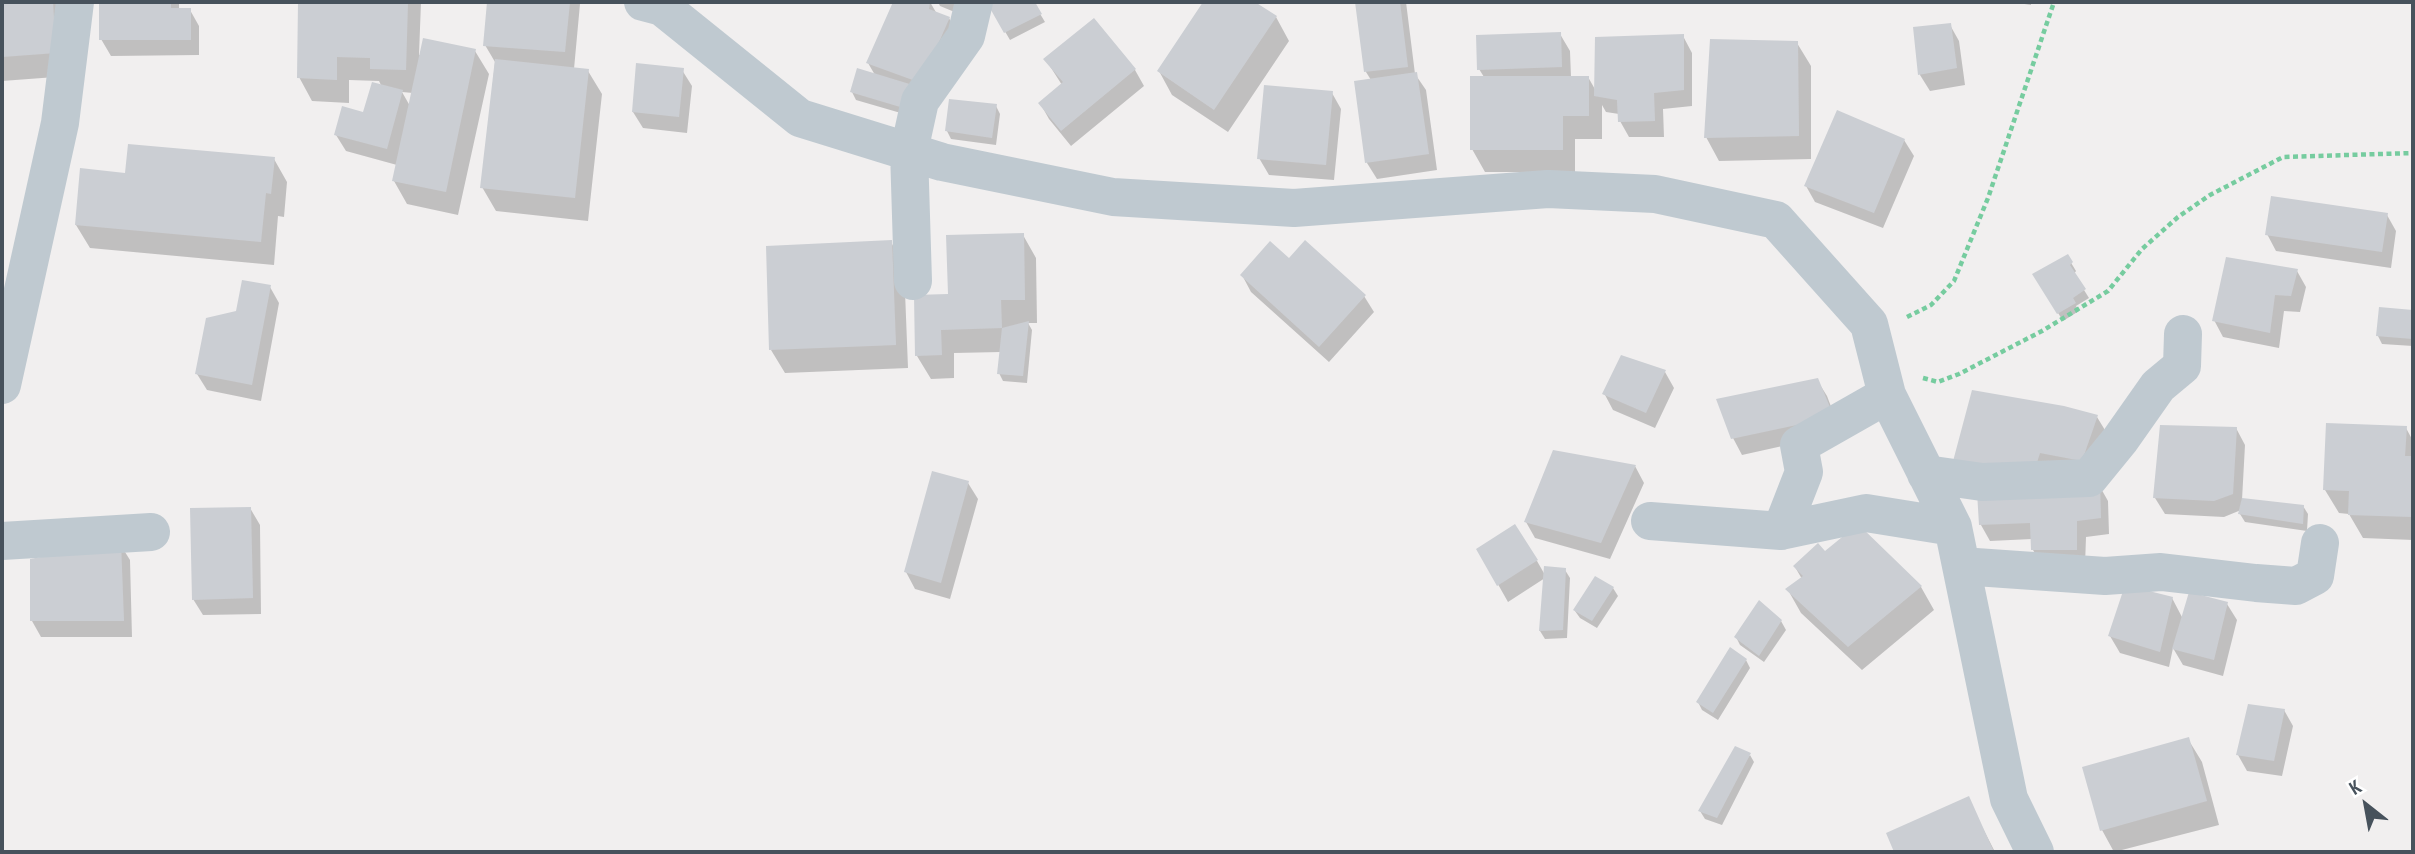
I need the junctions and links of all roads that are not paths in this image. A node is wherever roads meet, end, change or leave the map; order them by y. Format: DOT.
graph roads {
  1 [pos="75,2"];
  2 [pos="643,2"];
  3 [pos="974,2"];
  4 [pos="909,151"];
  5 [pos="913,281"];
  6 [pos="2183,334"];
  7 [pos="1880,366"];
  8 [pos="2,385"];
  9 [pos="1926,474"];
  10 [pos="1650,521"];
  11 [pos="1953,527"];
  12 [pos="151,531"];
  13 [pos="1781,531"];
  14 [pos="2,541"];
  15 [pos="2320,543"];
  16 [pos="1961,566"];
  17 [pos="2035,852"];
  1 -- 8 [label="street"];
  2 -- 4 [label="street"];
  3 -- 4 [label="street"];
  4 -- 5 [label="street"];
  4 -- 7 [label="street"];
  6 -- 9 [label="street"];
  7 -- 9 [label="street"];
  7 -- 13 [label="street"];
  9 -- 11 [label="street"];
  10 -- 13 [label="street"];
  11 -- 13 [label="street"];
  11 -- 16 [label="street"];
  12 -- 14 [label="street"];
  15 -- 16 [label="street"];
  16 -- 17 [label="street"];
}
